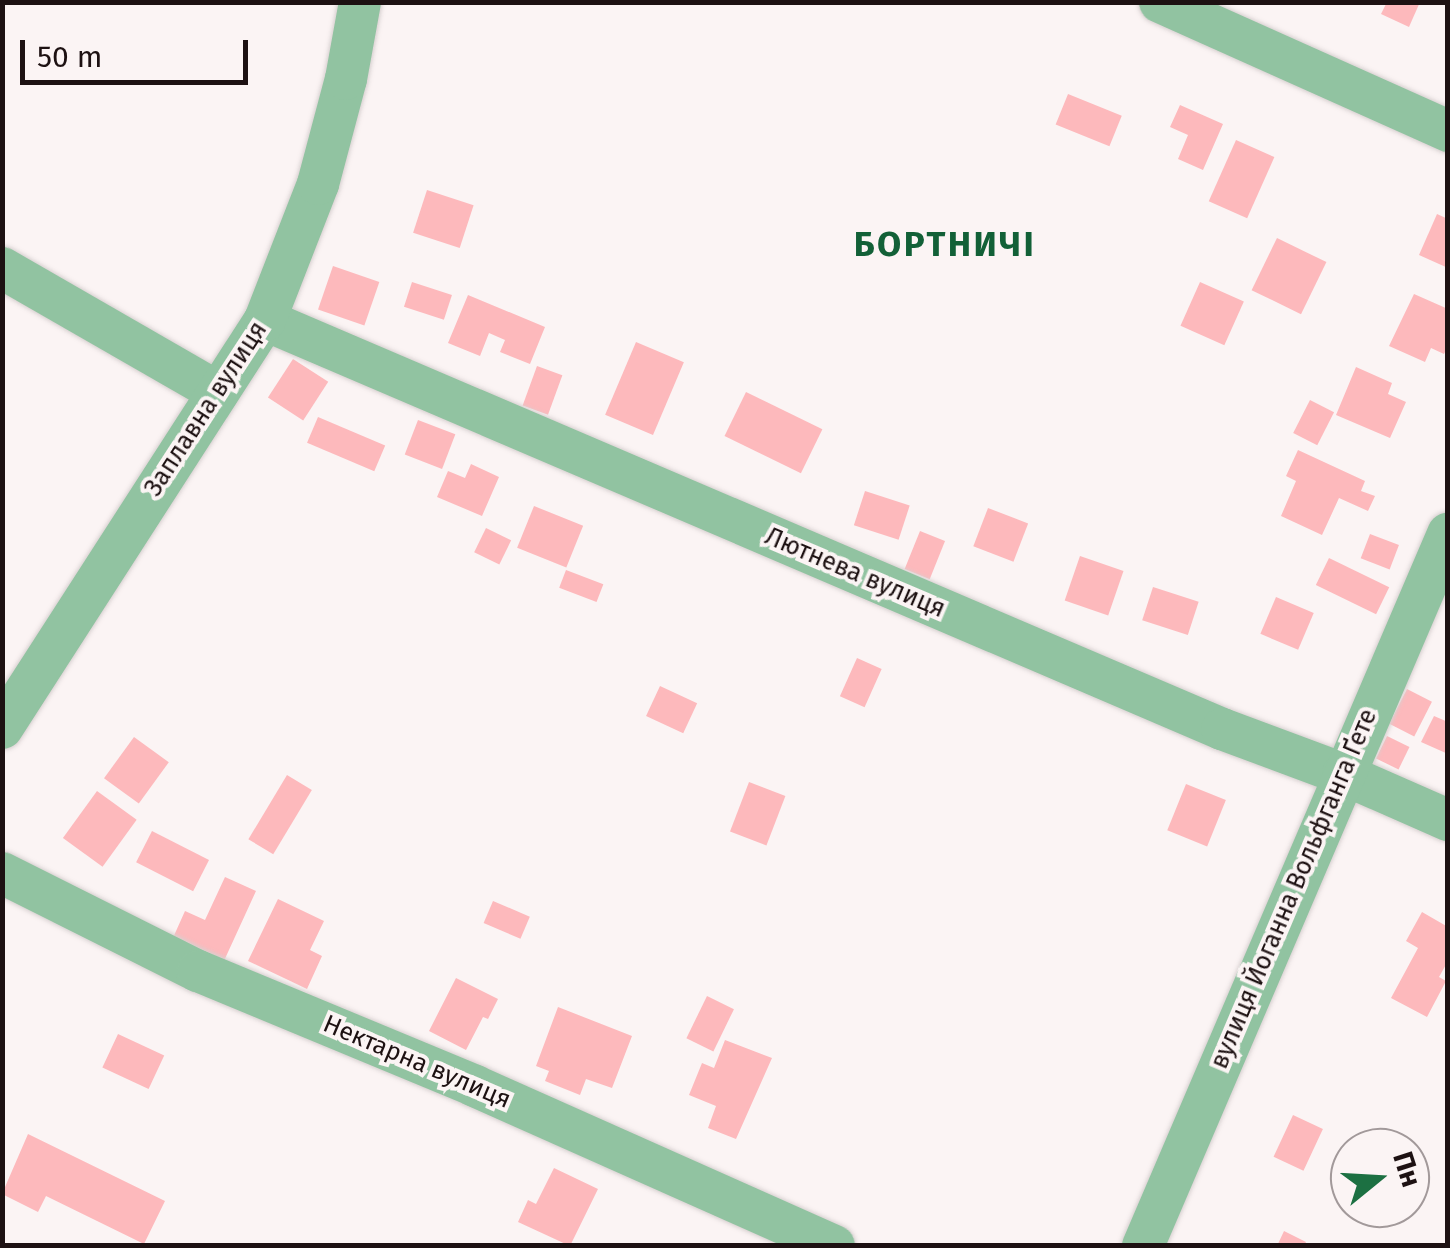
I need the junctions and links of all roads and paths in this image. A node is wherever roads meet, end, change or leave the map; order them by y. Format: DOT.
graph roads {
  1 [pos="360,2"];
  2 [pos="1160,2"];
  3 [pos="1448,131"];
  4 [pos="2,268"];
  5 [pos="264,320"];
  6 [pos="218,392"];
  7 [pos="1448,534"];
  8 [pos="2,728"];
  9 [pos="1343,774"];
  10 [pos="1448,820"];
  11 [pos="2,872"];
  12 [pos="807,1240"];
  13 [pos="1143,1246"];
  1 -- 5 [label="street, Заплавна вулиця"];
  2 -- 3 [label="street"];
  4 -- 6 [label="street"];
  5 -- 6 [label="street, Заплавна вулиця"];
  5 -- 9 [label="street, Лютнева вулиця"];
  6 -- 8 [label="street, Заплавна вулиця"];
  7 -- 9 [label="street, вулиця Йоганна Вольфганга Ґете"];
  9 -- 10 [label="street, Лютнева вулиця"];
  9 -- 13 [label="street, вулиця Йоганна Вольфганга Ґете"];
  11 -- 12 [label="street, Нектарна вулиця"];
}
